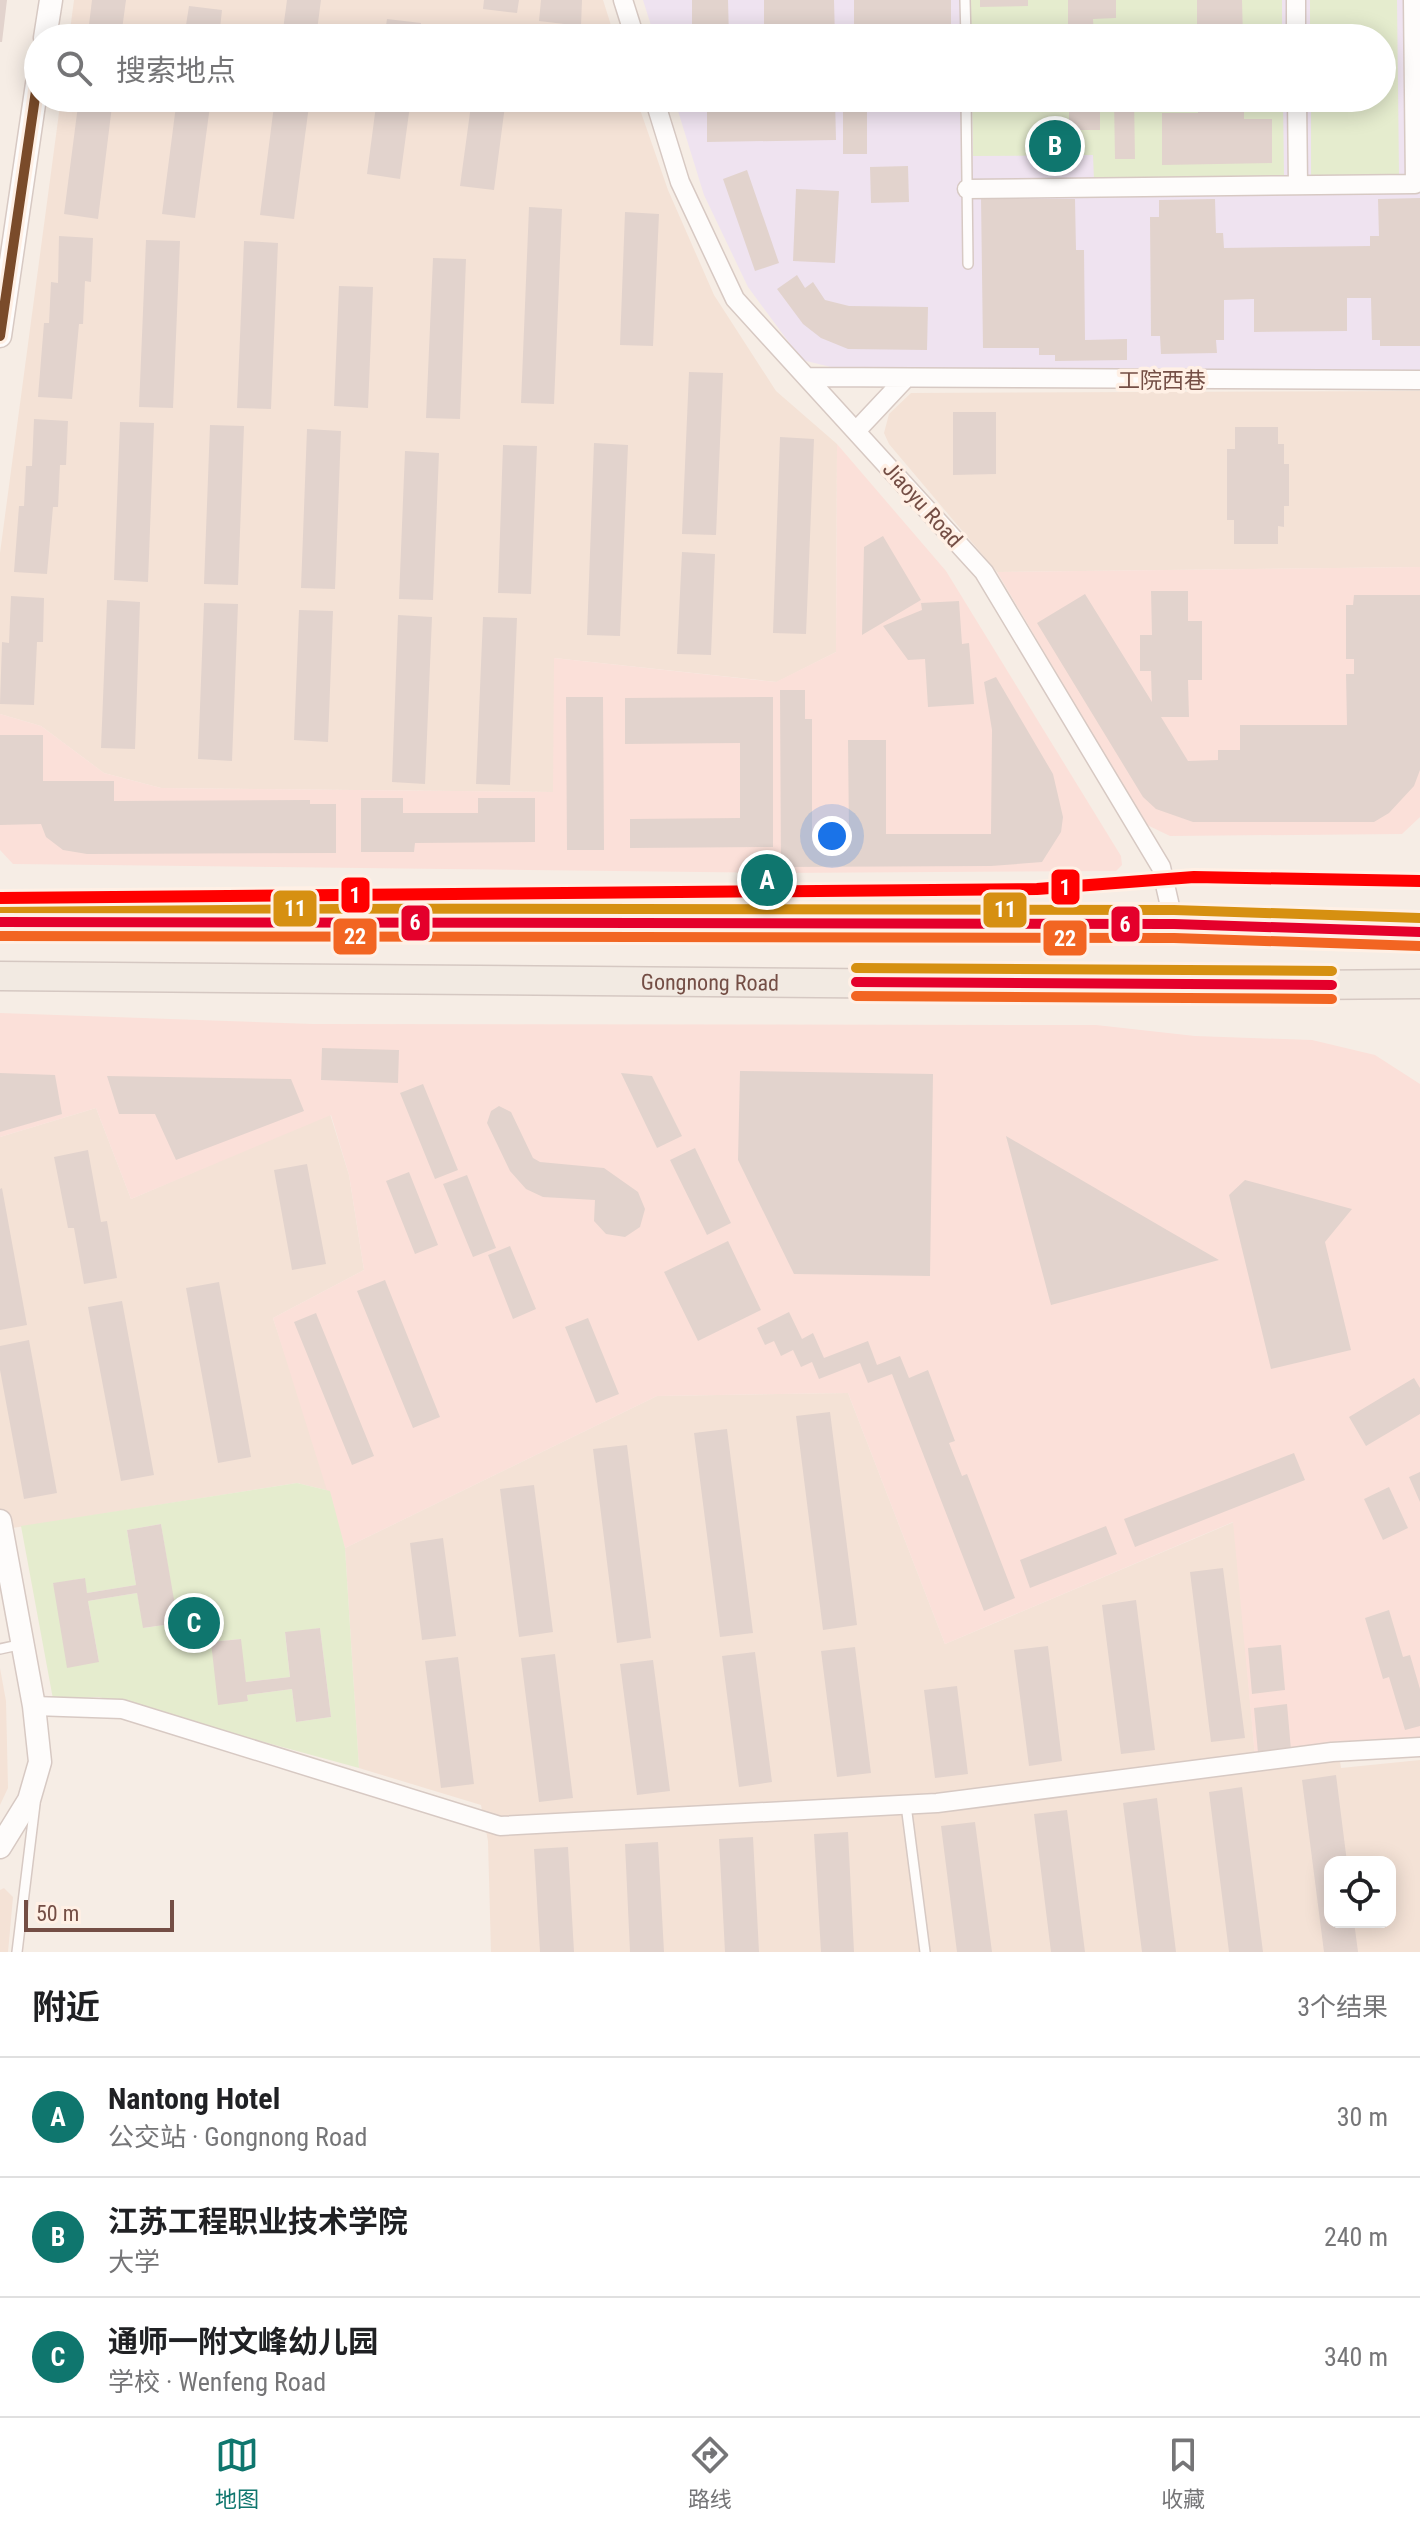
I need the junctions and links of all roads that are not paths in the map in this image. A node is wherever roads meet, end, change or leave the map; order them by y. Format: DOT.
graph roads {
  1 [pos="51,0"];
  2 [pos="623,0"];
  3 [pos="965,0"];
  4 [pos="1296,0"];
  5 [pos="1413,0"];
  6 [pos="47,24"];
  7 [pos="631,24"];
  8 [pos="966,24"];
  9 [pos="1296,24"];
  10 [pos="1417,58"];
  11 [pos="33,112"];
  12 [pos="658,112"];
  13 [pos="966,112"];
  14 [pos="1297,112"];
  15 [pos="1298,185"];
  16 [pos="967,189"];
  17 [pos="968,264"];
  18 [pos="0,336"];
  19 [pos="808,377"];
  20 [pos="904,380"];
  21 [pos="1420,380"];
  22 [pos="857,430"];
  23 [pos="0,922"];
  24 [pos="1174,924"];
  25 [pos="1420,932"];
  26 [pos="0,976"];
  27 [pos="1420,984"];
  28 [pos="0,1521"];
  29 [pos="23,1644"];
  30 [pos="0,1649"];
  31 [pos="34,1706"];
  32 [pos="1420,1747"];
  33 [pos="40,1762"];
  34 [pos="906,1804"];
  35 [pos="0,1847"];
  36 [pos="17,1952"];
  37 [pos="925,1952"];
  1 -- 6 [label="street"];
  2 -- 7 [label="street"];
  3 -- 8 [label="lane"];
  4 -- 9 [label="street"];
  5 -- 10 [label="street"];
  10 -- 15 [label="street"];
  11 -- 18 [label="street"];
  12 -- 19 [label="street, Jiaoyu Road"];
  13 -- 16 [label="lane"];
  14 -- 15 [label="street"];
  15 -- 16 [label="street"];
  16 -- 17 [label="lane"];
  19 -- 20 [label="street, 工院西巷"];
  19 -- 22 [label="street, Jiaoyu Road"];
  20 -- 21 [label="street, 工院西巷"];
  20 -- 22 [label="street"];
  22 -- 24 [label="street, Jiaoyu Road"];
  23 -- 24 [label="main road"];
  24 -- 25 [label="main road"];
  26 -- 27 [label="main road, Gongnong Road"];
  28 -- 29 [label="street"];
  29 -- 30 [label="lane"];
  29 -- 31 [label="street"];
  31 -- 33 [label="street"];
  31 -- 34 [label="street"];
  32 -- 34 [label="street"];
  33 -- 35 [label="street"];
  33 -- 36 [label="lane"];
  34 -- 37 [label="lane"];
}
